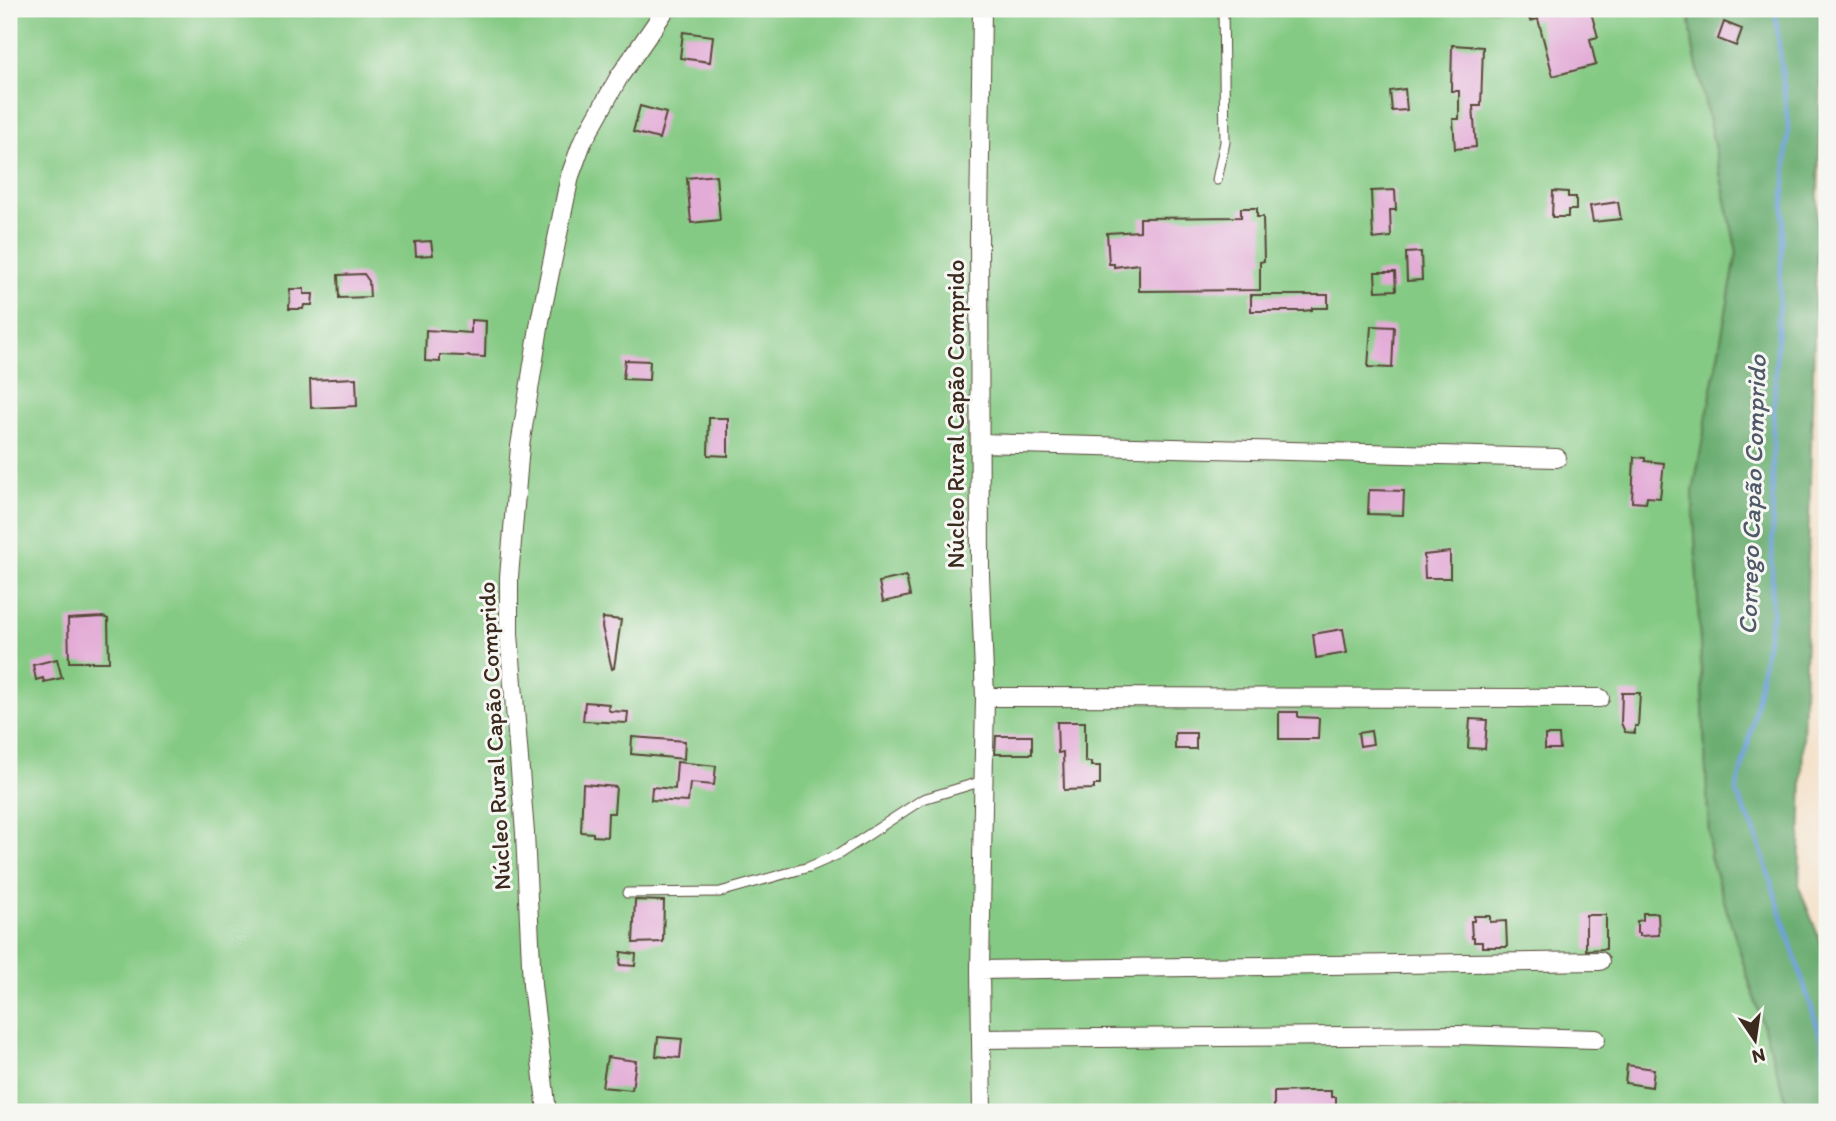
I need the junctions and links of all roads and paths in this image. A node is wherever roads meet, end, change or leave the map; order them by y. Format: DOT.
graph roads {
  1 [pos="666,9"];
  2 [pos="982,9"];
  3 [pos="1223,9"];
  4 [pos="1217,180"];
  5 [pos="980,443"];
  6 [pos="1557,457"];
  7 [pos="985,697"];
  8 [pos="1600,698"];
  9 [pos="983,781"];
  10 [pos="628,893"];
  11 [pos="1600,961"];
  12 [pos="980,970"];
  13 [pos="981,1039"];
  14 [pos="1596,1039"];
  15 [pos="547,1112"];
  16 [pos="982,1112"];
  1 -- 15 [label="street, Núcleo Rural Capão Comprido"];
  2 -- 5 [label="street, Núcleo Rural Capão Comprido"];
  3 -- 4 [label="lane"];
  5 -- 6 [label="street"];
  5 -- 7 [label="street, Núcleo Rural Capão Comprido"];
  7 -- 8 [label="street"];
  7 -- 9 [label="street, Núcleo Rural Capão Comprido"];
  9 -- 10 [label="lane"];
  9 -- 12 [label="street, Núcleo Rural Capão Comprido"];
  11 -- 12 [label="street"];
  12 -- 13 [label="street, Núcleo Rural Capão Comprido"];
  13 -- 14 [label="street"];
  13 -- 16 [label="street, Núcleo Rural Capão Comprido"];
}
